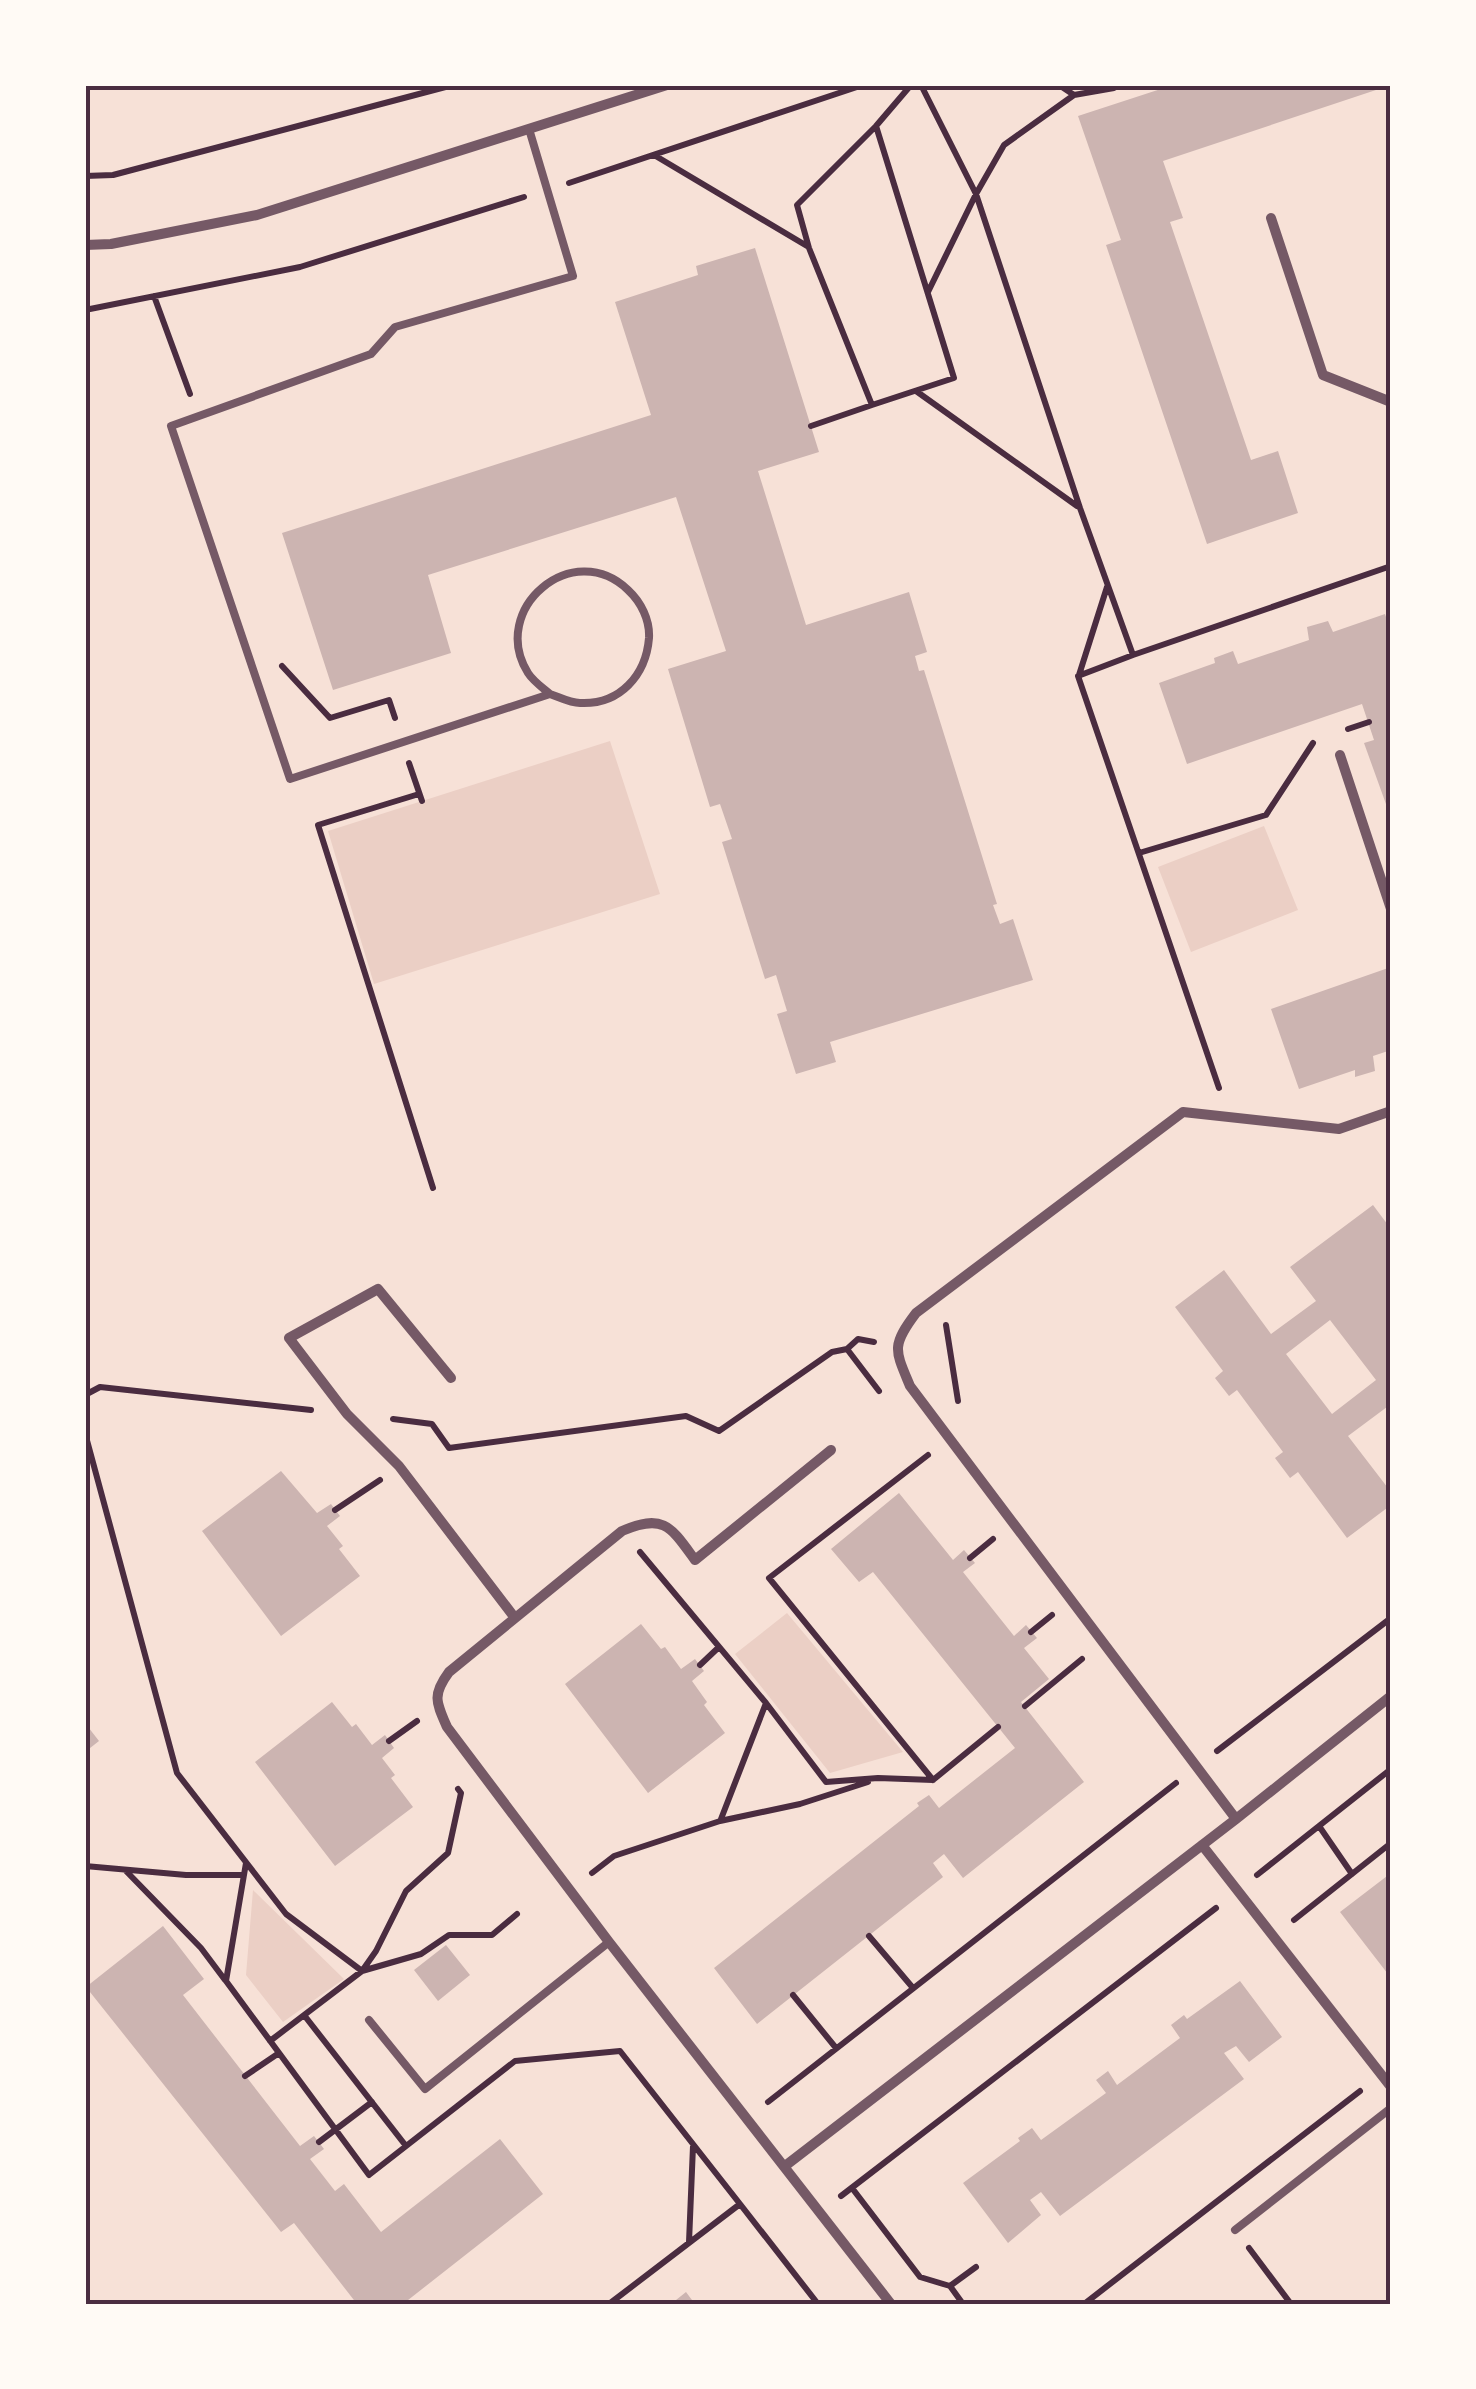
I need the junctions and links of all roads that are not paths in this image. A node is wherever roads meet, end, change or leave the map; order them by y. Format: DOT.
graph roads {
  1 [pos="667,85"];
  2 [pos="530,129"];
  3 [pos="1271,218"];
  4 [pos="85,245"];
  5 [pos="1391,402"];
  6 [pos="550,694"];
  7 [pos="1340,756"];
  8 [pos="1391,910"];
  9 [pos="1391,1111"];
  10 [pos="451,1378"];
  11 [pos="831,1450"];
  12 [pos="515,1618"];
  13 [pos="1391,1696"];
  14 [pos="1236,1819"];
  15 [pos="1202,1844"];
  16 [pos="609,1942"];
  17 [pos="369,2020"];
  18 [pos="1391,2088"];
  19 [pos="1391,2108"];
  20 [pos="785,2166"];
  21 [pos="1235,2230"];
  22 [pos="891,2304"];
  1 -- 2 [label="street"];
  2 -- 4 [label="street"];
  2 -- 6 [label="lane"];
  3 -- 5 [label="street"];
  6 -- 6 [label="lane"];
  7 -- 8 [label="street"];
  9 -- 14 [label="street"];
  10 -- 12 [label="street"];
  11 -- 12 [label="street"];
  12 -- 16 [label="street"];
  13 -- 14 [label="street"];
  14 -- 15 [label="street"];
  15 -- 18 [label="street"];
  15 -- 20 [label="street"];
  16 -- 17 [label="lane"];
  16 -- 20 [label="street"];
  19 -- 21 [label="lane"];
  20 -- 22 [label="street"];
}
